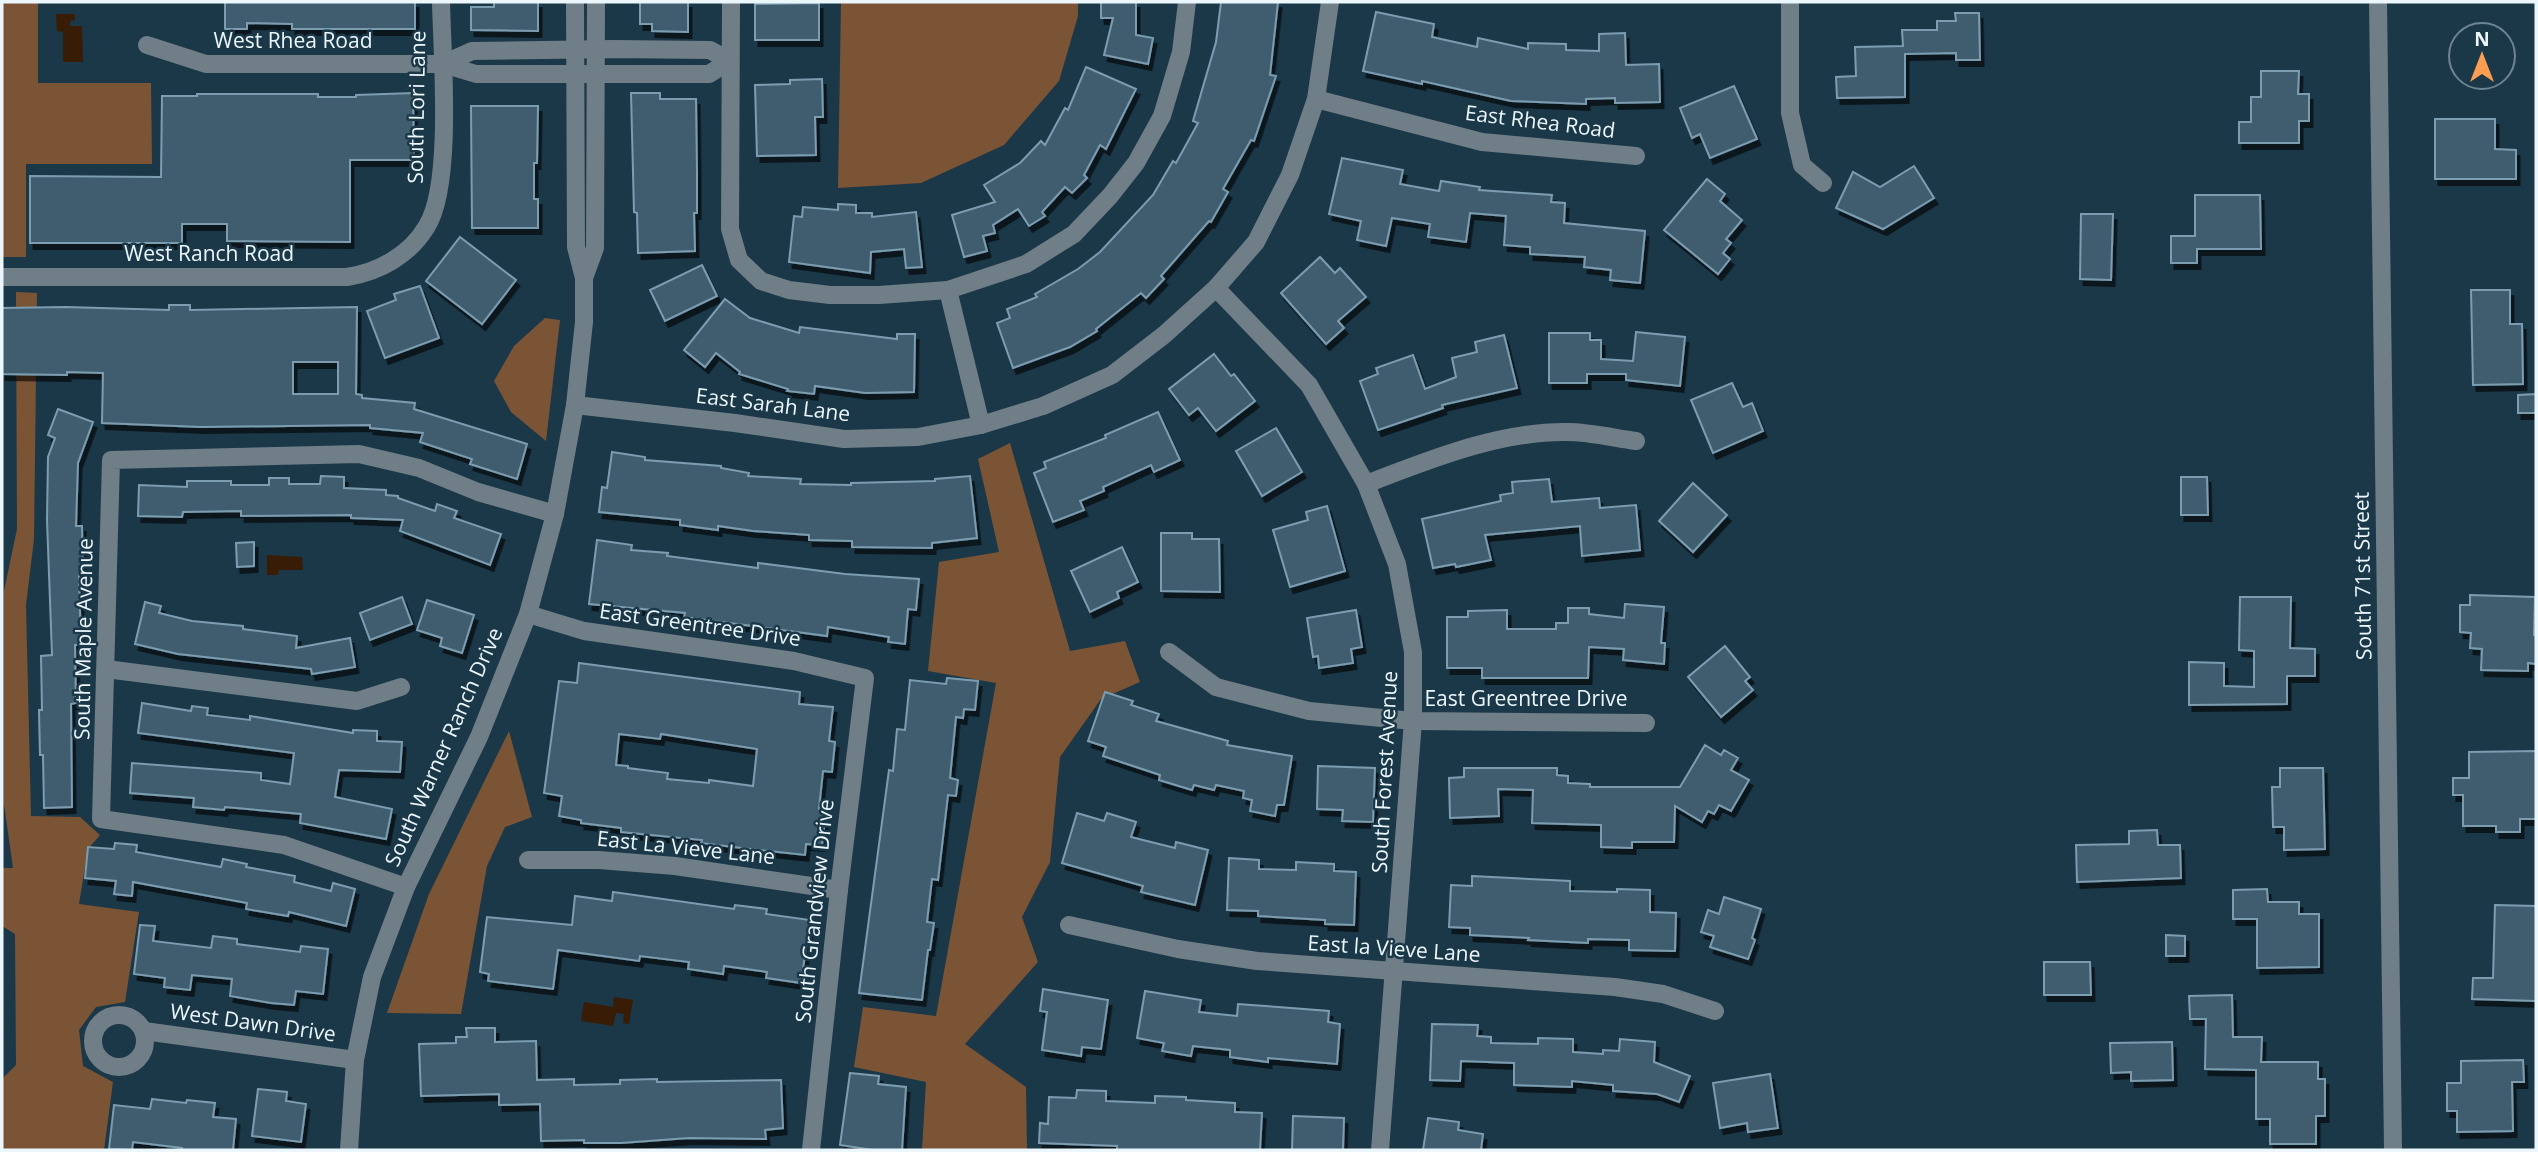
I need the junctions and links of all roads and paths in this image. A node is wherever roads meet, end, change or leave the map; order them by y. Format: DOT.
graph roads {
  1 [pos="441,2"];
  2 [pos="575,2"];
  3 [pos="596,2"];
  4 [pos="731,2"];
  5 [pos="1186,2"];
  6 [pos="1330,2"];
  7 [pos="1790,2"];
  8 [pos="2378,2"];
  9 [pos="147,46"];
  10 [pos="586,50"];
  11 [pos="730,61"];
  12 [pos="443,64"];
  13 [pos="586,73"];
  14 [pos="1316,99"];
  15 [pos="1636,156"];
  16 [pos="1823,183"];
  17 [pos="410,248"];
  18 [pos="2,277"];
  19 [pos="1216,288"];
  20 [pos="948,290"];
  21 [pos="575,405"];
  22 [pos="981,425"];
  23 [pos="1636,441"];
  24 [pos="1366,484"];
  25 [pos="555,514"];
  26 [pos="528,614"];
  27 [pos="1169,652"];
  28 [pos="106,669"];
  29 [pos="865,678"];
  30 [pos="401,687"];
  31 [pos="1413,721"];
  32 [pos="1646,723"];
  33 [pos="528,860"];
  34 [pos="406,887"];
  35 [pos="839,890"];
  36 [pos="1069,925"];
  37 [pos="1395,972"];
  38 [pos="1715,1011"];
  39 [pos="144,1031"];
  40 [pos="355,1060"];
  41 [pos="349,1150"];
  42 [pos="811,1150"];
  43 [pos="1380,1150"];
  44 [pos="2393,1150"];
  1 -- 12 [label="street, South Lori Lane"];
  2 -- 10 [label="street, South Warner Ranch Drive"];
  3 -- 10 [label="street, South Warner Ranch Drive"];
  4 -- 11 [label="street"];
  5 -- 20 [label="street"];
  6 -- 14 [label="street, East Sarah Lane"];
  7 -- 16 [label="street"];
  8 -- 44 [label="street, South 71st Street"];
  9 -- 12 [label="street, West Rhea Road"];
  10 -- 11 [label="street"];
  10 -- 12 [label="street, West Rhea Road"];
  10 -- 13 [label="street, South Warner Ranch Drive"];
  11 -- 13 [label="street"];
  11 -- 20 [label="street"];
  12 -- 13 [label="street, West Rhea Road"];
  12 -- 17 [label="street, South Lori Lane"];
  13 -- 21 [label="street, South Warner Ranch Drive"];
  14 -- 15 [label="street, East Rhea Road"];
  14 -- 19 [label="street, East Sarah Lane"];
  17 -- 18 [label="street, West Ranch Road"];
  19 -- 22 [label="street, East Sarah Lane"];
  19 -- 24 [label="street, South Forest Avenue"];
  20 -- 22 [label="street"];
  21 -- 22 [label="street, East Sarah Lane"];
  21 -- 25 [label="street, South Warner Ranch Drive"];
  23 -- 24 [label="street"];
  24 -- 31 [label="street, South Forest Avenue"];
  25 -- 26 [label="street, South Warner Ranch Drive"];
  25 -- 28 [label="street, South Maple Avenue"];
  26 -- 29 [label="street, East Greentree Drive"];
  26 -- 34 [label="street, South Warner Ranch Drive"];
  27 -- 31 [label="street, East Greentree Drive"];
  28 -- 30 [label="street"];
  28 -- 34 [label="street, South Maple Avenue"];
  29 -- 35 [label="street, South Grandview Drive"];
  31 -- 32 [label="street, East Greentree Drive"];
  31 -- 37 [label="street, South Forest Avenue"];
  33 -- 35 [label="street, East La Vieve Lane"];
  34 -- 40 [label="street, South Warner Ranch Drive"];
  35 -- 42 [label="street, South Grandview Drive"];
  36 -- 37 [label="street, East la Vieve Lane"];
  37 -- 38 [label="street, East la Vieve Lane"];
  37 -- 43 [label="street, South Forest Avenue"];
  39 -- 40 [label="street, West Dawn Drive"];
  40 -- 41 [label="street, South Warner Ranch Drive"];
}
